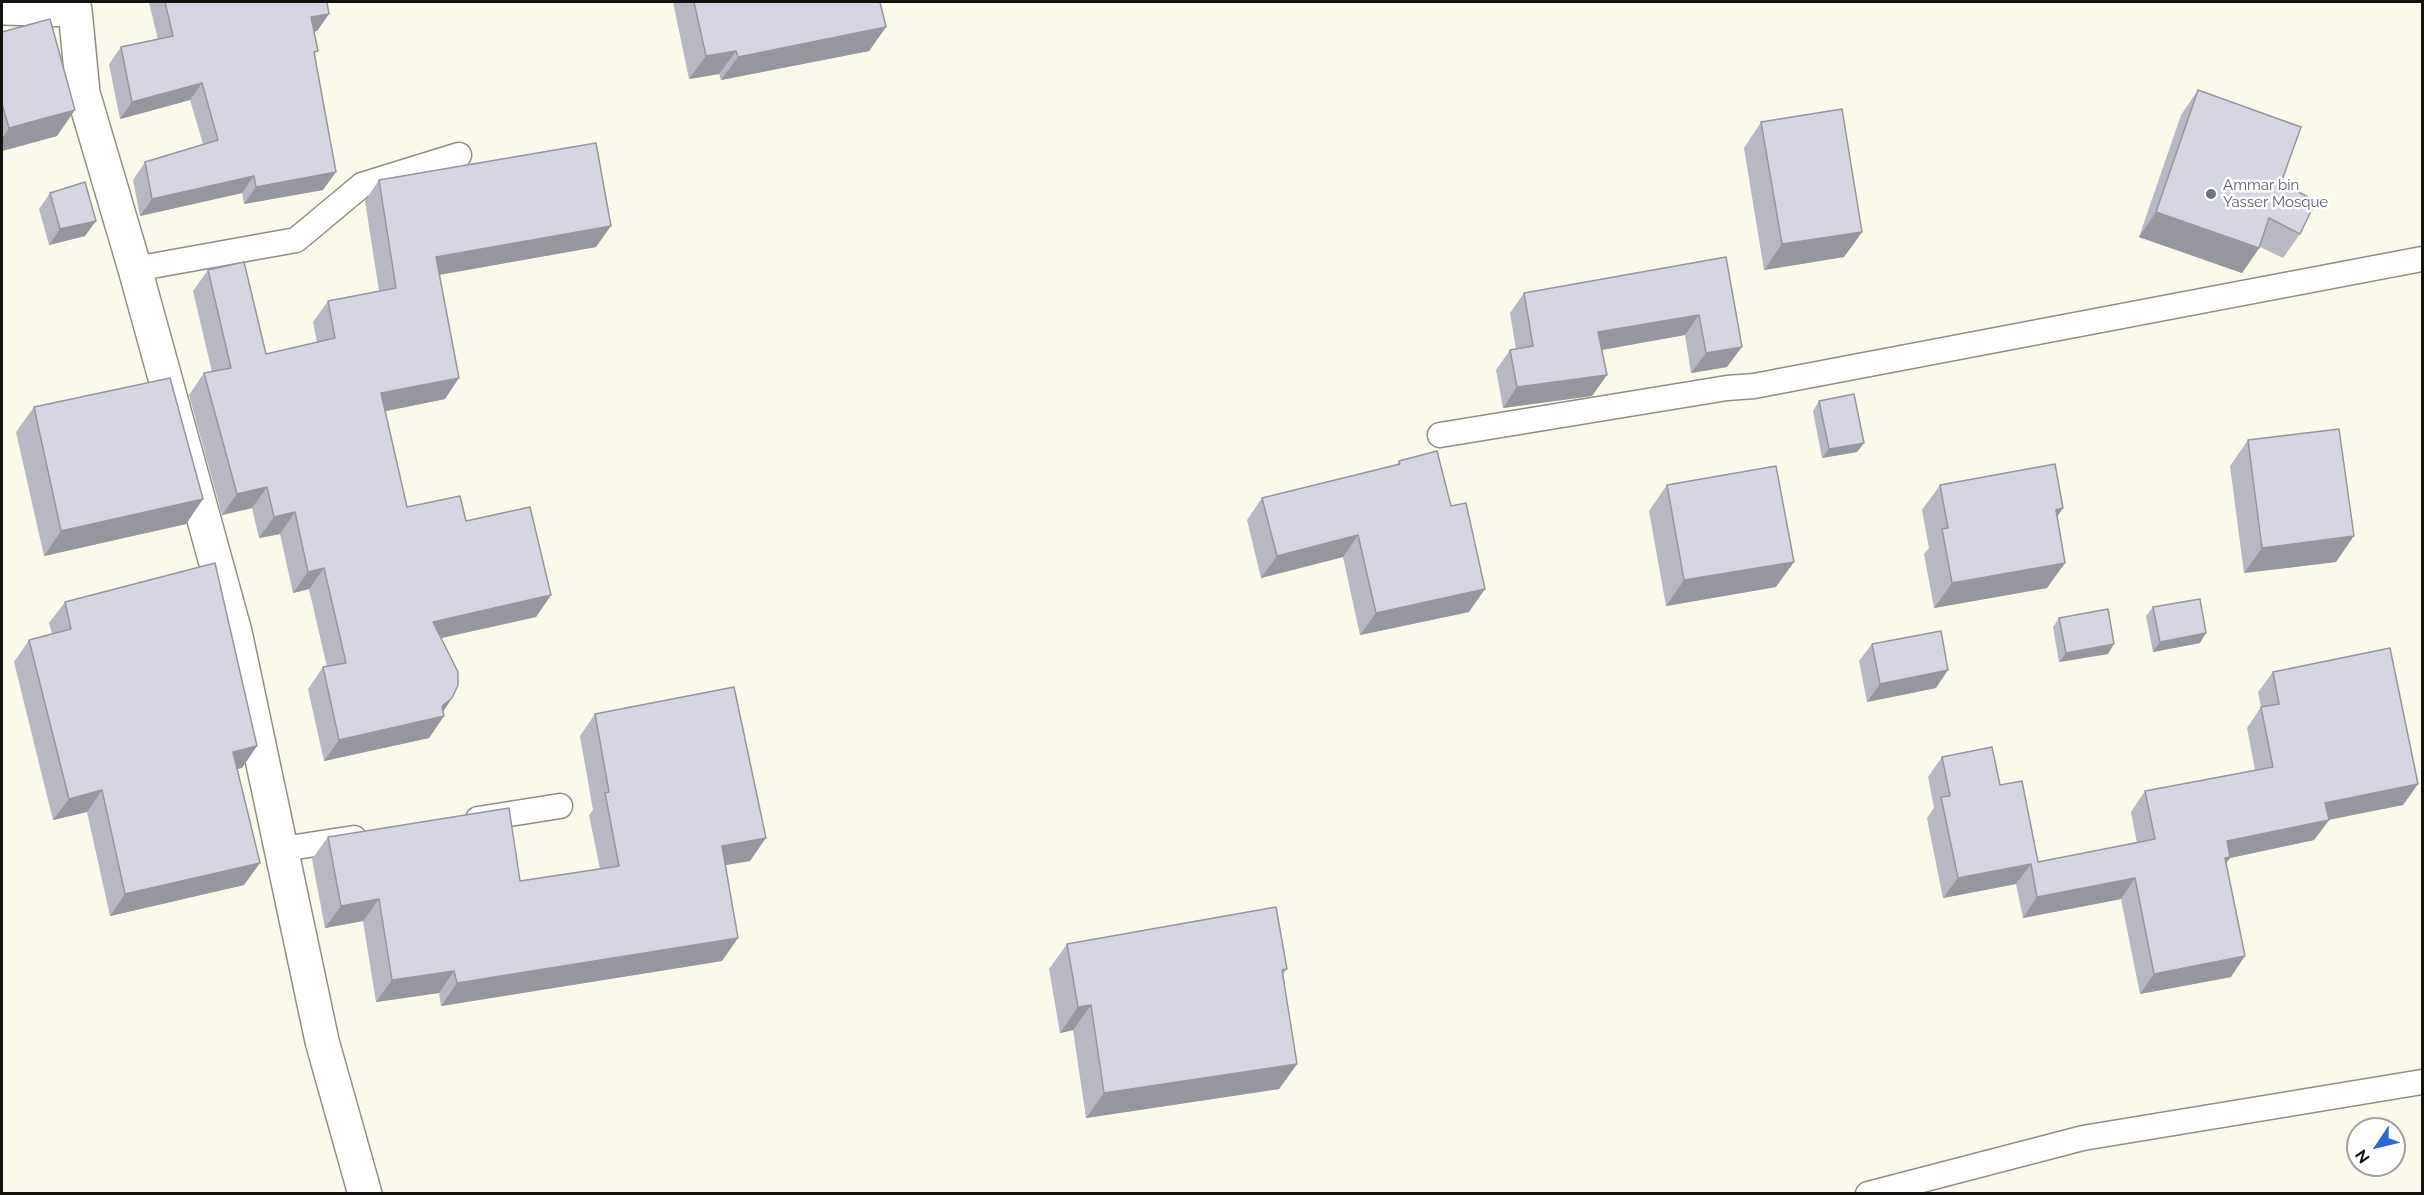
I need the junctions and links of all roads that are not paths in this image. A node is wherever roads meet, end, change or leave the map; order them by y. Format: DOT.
graph roads {
  1 [pos="2,8"];
  2 [pos="459,155"];
  3 [pos="2422,258"];
  4 [pos="135,269"];
  5 [pos="1440,435"];
  6 [pos="560,806"];
  7 [pos="456,822"];
  8 [pos="375,835"];
  9 [pos="282,849"];
  10 [pos="2422,1082"];
  11 [pos="365,1194"];
  12 [pos="1868,1194"];
  1 -- 4 [label="street"];
  2 -- 4 [label="lane"];
  3 -- 5 [label="lane"];
  4 -- 9 [label="street"];
  6 -- 7 [label="lane"];
  8 -- 9 [label="lane"];
  9 -- 11 [label="street"];
  10 -- 12 [label="lane"];
}
